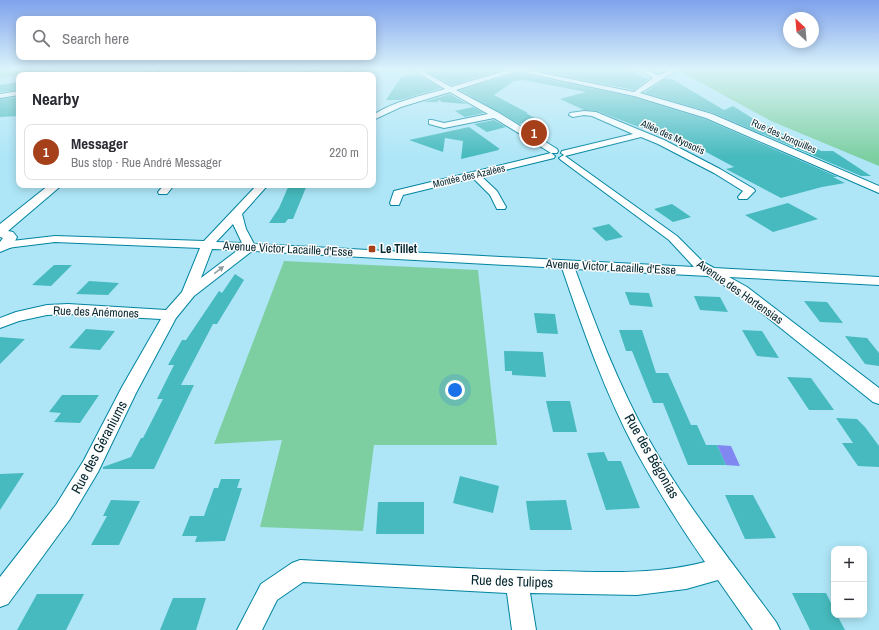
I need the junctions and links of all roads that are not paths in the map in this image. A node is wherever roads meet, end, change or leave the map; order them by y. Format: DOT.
graph roads {
  1 [pos="419,98"];
  2 [pos="467,98"];
  3 [pos="650,98"];
  4 [pos="496,115"];
  5 [pos="573,115"];
  6 [pos="376,116"];
  7 [pos="432,122"];
  8 [pos="642,134"];
  9 [pos="552,154"];
  10 [pos="564,156"];
  11 [pos="475,175"];
  12 [pos="53,188"];
  13 [pos="260,188"];
  14 [pos="879,190"];
  15 [pos="743,197"];
  16 [pos="395,203"];
  17 [pos="501,208"];
  18 [pos="236,214"];
  19 [pos="2,239"];
  20 [pos="207,245"];
  21 [pos="250,247"];
  22 [pos="568,264"];
  23 [pos="694,268"];
  24 [pos="712,273"];
  25 [pos="879,281"];
  26 [pos="189,292"];
  27 [pos="170,315"];
  28 [pos="0,323"];
  29 [pos="879,397"];
  30 [pos="722,568"];
  31 [pos="517,582"];
  32 [pos="0,596"];
  33 [pos="249,630"];
  34 [pos="524,630"];
  35 [pos="768,630"];
  1 -- 6 [label="street"];
  2 -- 4 [label="street"];
  3 -- 14 [label="street, Rue des Jonquilles"];
  4 -- 7 [label="street"];
  4 -- 9 [label="street"];
  5 -- 8 [label="street, Allée des Myosotis"];
  8 -- 10 [label="street"];
  8 -- 15 [label="street, Allée des Myosotis"];
  9 -- 10 [label="street"];
  9 -- 11 [label="street, Montée des Azalées"];
  10 -- 23 [label="street, Avenue des Hortensias"];
  11 -- 16 [label="street, Montée des Azalées"];
  11 -- 17 [label="street"];
  12 -- 19 [label="street"];
  13 -- 18 [label="street"];
  18 -- 20 [label="street"];
  18 -- 21 [label="street"];
  19 -- 20 [label="street, Avenue Victor Lacaille d'Esse"];
  20 -- 21 [label="street, Avenue Victor Lacaille d'Esse"];
  20 -- 26 [label="street, Rue des Géraniums"];
  21 -- 22 [label="street, Avenue Victor Lacaille d'Esse"];
  26 -- 21 [label="street, Rue des Géraniums, one-way"];
  22 -- 23 [label="street, Avenue Victor Lacaille d'Esse"];
  22 -- 30 [label="street, Rue des Bégonias"];
  23 -- 24 [label="street, Avenue Victor Lacaille d'Esse"];
  24 -- 25 [label="street, Avenue Victor Lacaille d'Esse"];
  24 -- 29 [label="street, Avenue des Hortensias"];
  26 -- 27 [label="street, Rue des Géraniums"];
  27 -- 28 [label="street, Rue des Anémones"];
  27 -- 32 [label="street, Rue des Géraniums"];
  30 -- 31 [label="street, Rue des Tulipes"];
  30 -- 35 [label="street, Rue des Bégonias"];
  31 -- 33 [label="street, Rue des Tulipes"];
  31 -- 34 [label="street"];
}
